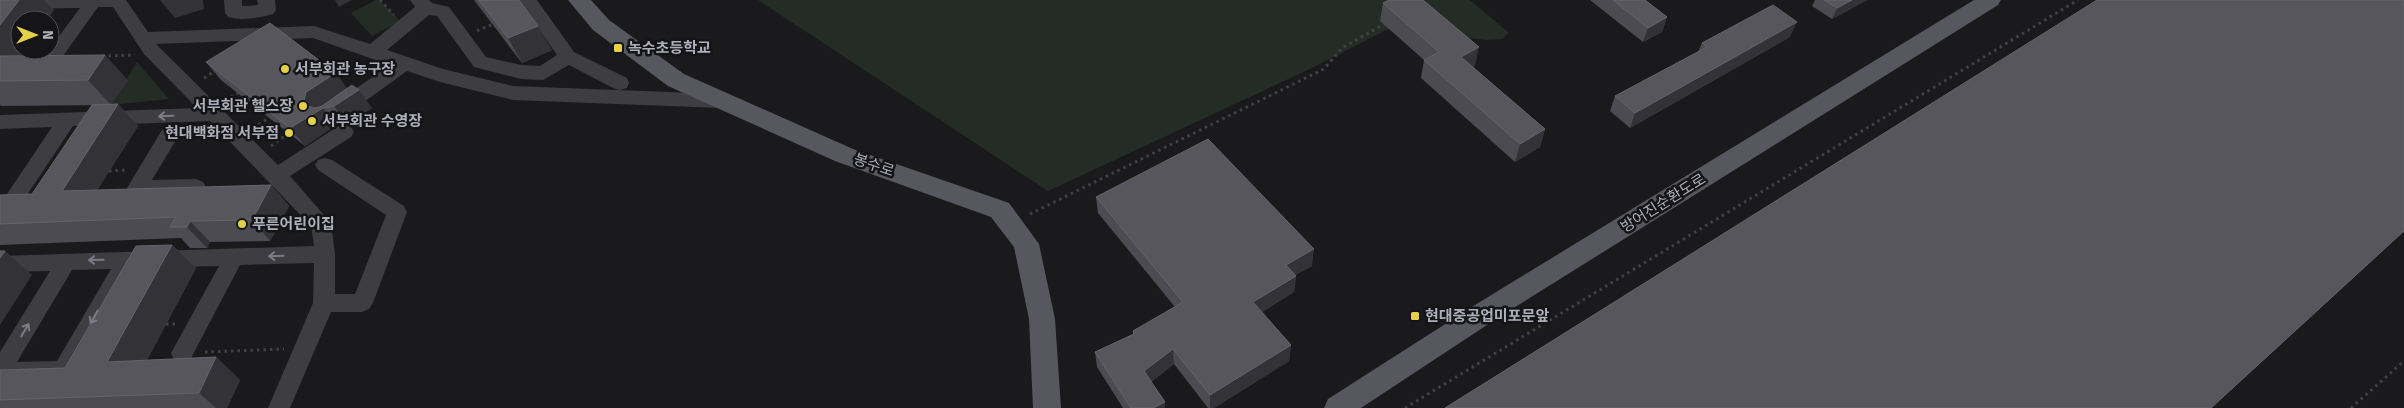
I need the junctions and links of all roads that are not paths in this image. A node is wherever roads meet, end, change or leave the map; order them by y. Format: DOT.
graph roads {
  1 [pos="117,0"];
  2 [pos="233,0"];
  3 [pos="528,0"];
  4 [pos="579,0"];
  5 [pos="1990,0"];
  6 [pos="93,2"];
  7 [pos="0,3"];
  8 [pos="422,4"];
  9 [pos="266,5"];
  10 [pos="277,33"];
  11 [pos="142,38"];
  12 [pos="60,47"];
  13 [pos="373,52"];
  14 [pos="568,56"];
  15 [pos="405,63"];
  16 [pos="620,83"];
  17 [pos="721,101"];
  18 [pos="215,114"];
  19 [pos="328,117"];
  20 [pos="67,120"];
  21 [pos="2,125"];
  22 [pos="344,132"];
  23 [pos="169,135"];
  24 [pos="325,165"];
  25 [pos="282,181"];
  26 [pos="212,187"];
  27 [pos="259,187"];
  28 [pos="14,199"];
  29 [pos="325,254"];
  30 [pos="234,257"];
  31 [pos="127,260"];
  32 [pos="67,261"];
  33 [pos="0,264"];
  34 [pos="324,303"];
  35 [pos="182,353"];
  36 [pos="0,371"];
  37 [pos="279,408"];
  38 [pos="1047,408"];
  39 [pos="1338,408"];
  1 -- 6 [label="street"];
  1 -- 11 [label="street"];
  2 -- 9 [label="street"];
  3 -- 14 [label="street"];
  4 -- 17 [label="main road, 봉수로"];
  5 -- 39 [label="main road, 방어진순환도로"];
  6 -- 7 [label="street"];
  6 -- 12 [label="street"];
  8 -- 13 [label="street"];
  8 -- 14 [label="street"];
  9 -- 10 [label="street"];
  10 -- 11 [label="street"];
  10 -- 13 [label="street"];
  11 -- 18 [label="street"];
  13 -- 15 [label="street"];
  14 -- 16 [label="street"];
  15 -- 17 [label="street"];
  15 -- 19 [label="street"];
  17 -- 38 [label="main road, 봉수로"];
  18 -- 20 [label="street, one-way"];
  18 -- 25 [label="street"];
  20 -- 21 [label="street"];
  20 -- 28 [label="street"];
  22 -- 25 [label="street"];
  23 -- 26 [label="street"];
  24 -- 34 [label="street"];
  25 -- 27 [label="street"];
  25 -- 29 [label="street"];
  29 -- 30 [label="street, one-way"];
  29 -- 34 [label="street"];
  30 -- 31 [label="street"];
  30 -- 35 [label="street"];
  31 -- 32 [label="street, one-way"];
  31 -- 36 [label="street, one-way"];
  32 -- 33 [label="street"];
  36 -- 32 [label="street, one-way"];
  34 -- 37 [label="street"];
}
